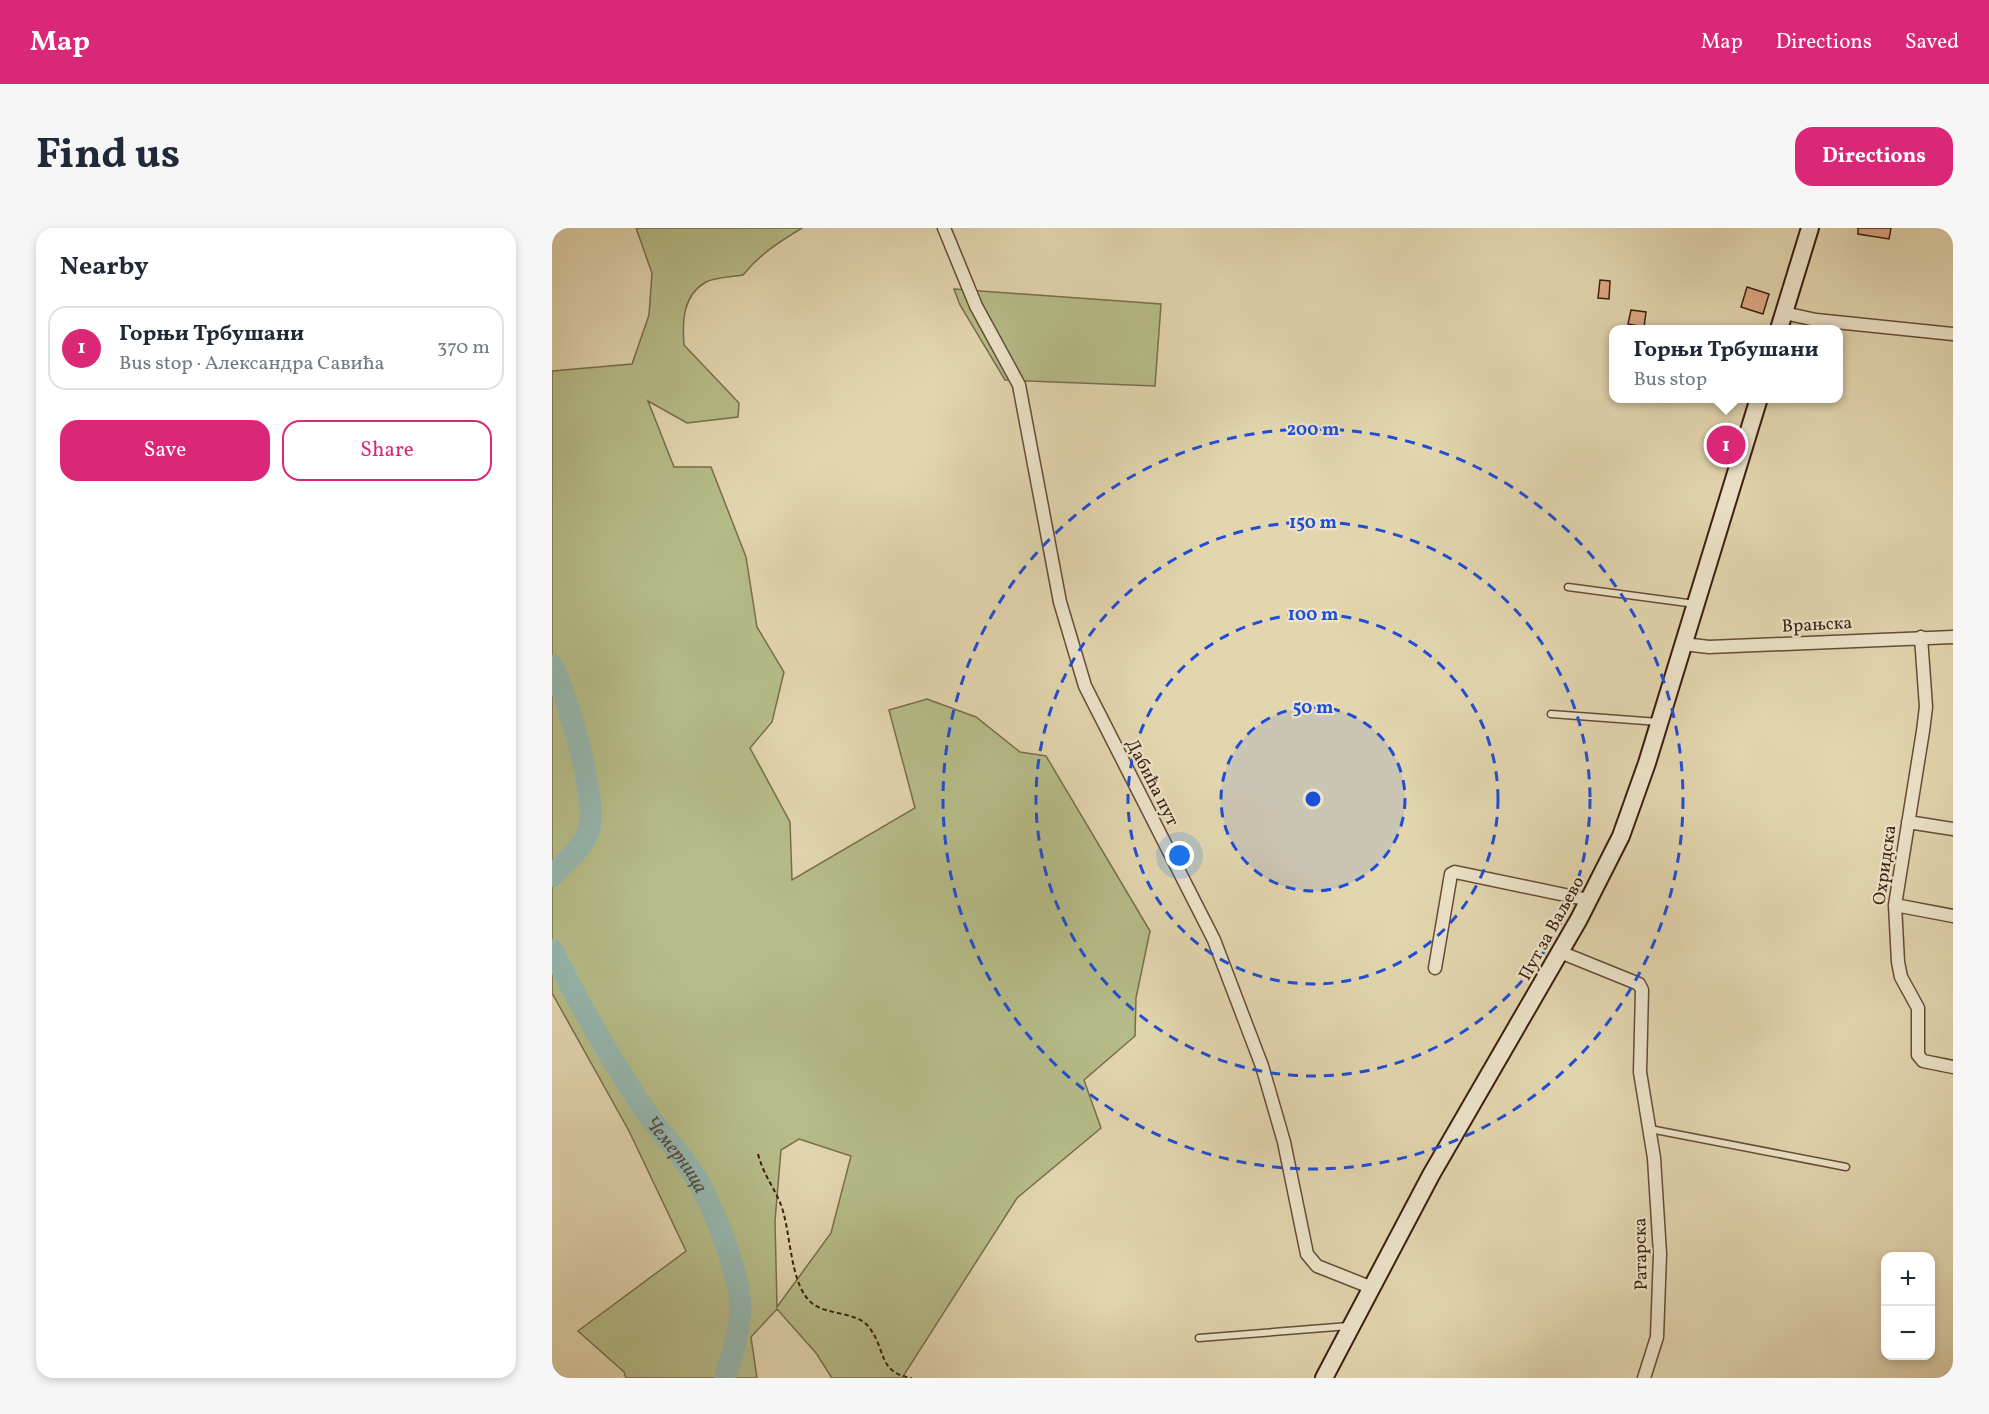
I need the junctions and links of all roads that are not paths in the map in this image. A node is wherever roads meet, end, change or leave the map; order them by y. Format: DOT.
graph roads {
  1 [pos="944,228"];
  2 [pos="1810,228"];
  3 [pos="1784,313"];
  4 [pos="1780,325"];
  5 [pos="1953,334"];
  6 [pos="1758,403"];
  7 [pos="1568,587"];
  8 [pos="1696,604"];
  9 [pos="1921,637"];
  10 [pos="1953,637"];
  11 [pos="1683,644"];
  12 [pos="1551,714"];
  13 [pos="1660,722"];
  14 [pos="1908,822"];
  15 [pos="1953,830"];
  16 [pos="1589,900"];
  17 [pos="1895,906"];
  18 [pos="1953,916"];
  19 [pos="1560,952"];
  20 [pos="1435,968"];
  21 [pos="1953,1067"];
  22 [pos="1649,1129"];
  23 [pos="1846,1167"];
  24 [pos="1370,1287"];
  25 [pos="1349,1326"];
  26 [pos="1199,1338"];
  27 [pos="1324,1378"];
  28 [pos="1644,1378"];
  1 -- 24 [label="street, Дабића пут"];
  2 -- 3 [label="main road"];
  3 -- 4 [label="main road"];
  3 -- 5 [label="street"];
  6 -- 8 [label="main road, Пут за Ваљево"];
  7 -- 8 [label="lane"];
  8 -- 11 [label="main road, Пут за Ваљево"];
  9 -- 10 [label="street, Врањска"];
  9 -- 11 [label="street, Врањска"];
  9 -- 14 [label="street, Охридска"];
  11 -- 13 [label="main road, Пут за Ваљево"];
  12 -- 13 [label="lane"];
  13 -- 16 [label="main road, Пут за Ваљево"];
  14 -- 15 [label="street"];
  14 -- 17 [label="street, Охридска"];
  16 -- 19 [label="main road, Пут за Ваљево"];
  16 -- 20 [label="street"];
  17 -- 18 [label="street"];
  17 -- 21 [label="street, Охридска"];
  19 -- 22 [label="street, Ратарска"];
  19 -- 24 [label="main road, Пут за Ваљево"];
  22 -- 23 [label="lane"];
  22 -- 28 [label="street, Ратарска"];
  24 -- 25 [label="main road, Пут за Ваљево"];
  25 -- 26 [label="lane"];
  25 -- 27 [label="main road, Пут за Ваљево"];
}
